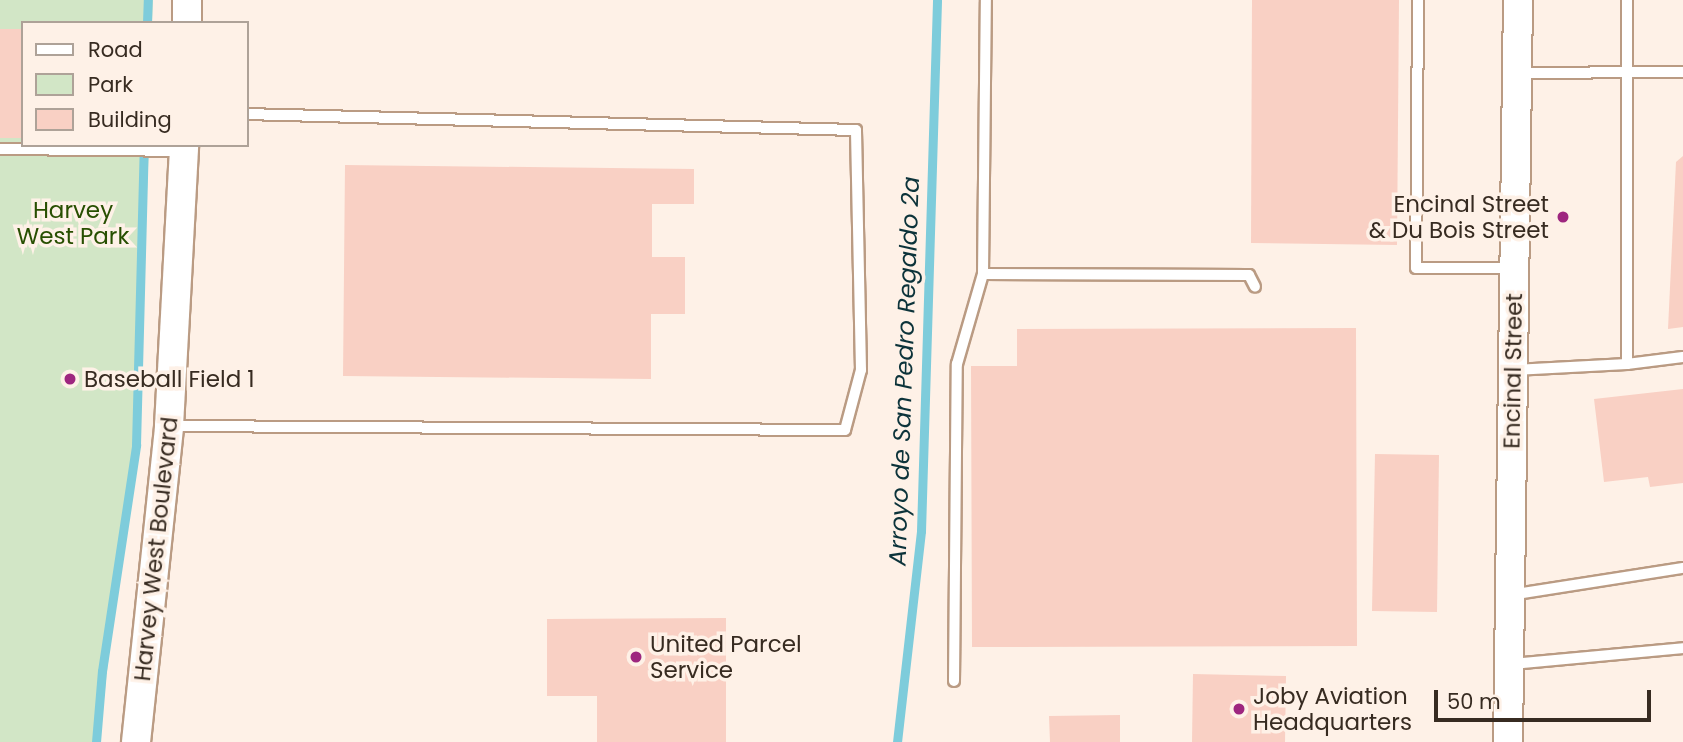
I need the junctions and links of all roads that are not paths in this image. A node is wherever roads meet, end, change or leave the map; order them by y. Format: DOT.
graph roads {
  1 [pos="187,0"];
  2 [pos="986,0"];
  3 [pos="1418,0"];
  4 [pos="1518,0"];
  5 [pos="1627,0"];
  6 [pos="187,21"];
  7 [pos="1683,72"];
  8 [pos="1517,73"];
  9 [pos="1626,73"];
  10 [pos="248,114"];
  11 [pos="184,148"];
  12 [pos="0,149"];
  13 [pos="1515,268"];
  14 [pos="983,274"];
  15 [pos="1255,287"];
  16 [pos="1683,357"];
  17 [pos="1627,364"];
  18 [pos="1513,370"];
  19 [pos="169,426"];
  20 [pos="1683,568"];
  21 [pos="1510,596"];
  22 [pos="1683,648"];
  23 [pos="1509,664"];
  24 [pos="954,681"];
  25 [pos="136,742"];
  26 [pos="1508,742"];
  1 -- 6 [label="street"];
  2 -- 14 [label="lane"];
  3 -- 13 [label="lane"];
  4 -- 8 [label="street, Encinal Street"];
  5 -- 9 [label="lane"];
  7 -- 9 [label="lane"];
  8 -- 9 [label="lane"];
  8 -- 13 [label="street, Encinal Street"];
  9 -- 17 [label="lane"];
  10 -- 19 [label="lane"];
  11 -- 12 [label="lane"];
  11 -- 19 [label="street, Harvey West Boulevard"];
  13 -- 18 [label="street, Encinal Street"];
  14 -- 15 [label="lane"];
  14 -- 24 [label="lane"];
  16 -- 17 [label="lane"];
  17 -- 18 [label="lane"];
  18 -- 21 [label="street, Encinal Street"];
  19 -- 25 [label="street, Harvey West Boulevard"];
  20 -- 21 [label="lane"];
  21 -- 23 [label="street, Encinal Street"];
  22 -- 23 [label="lane"];
  23 -- 26 [label="street, Encinal Street"];
}
